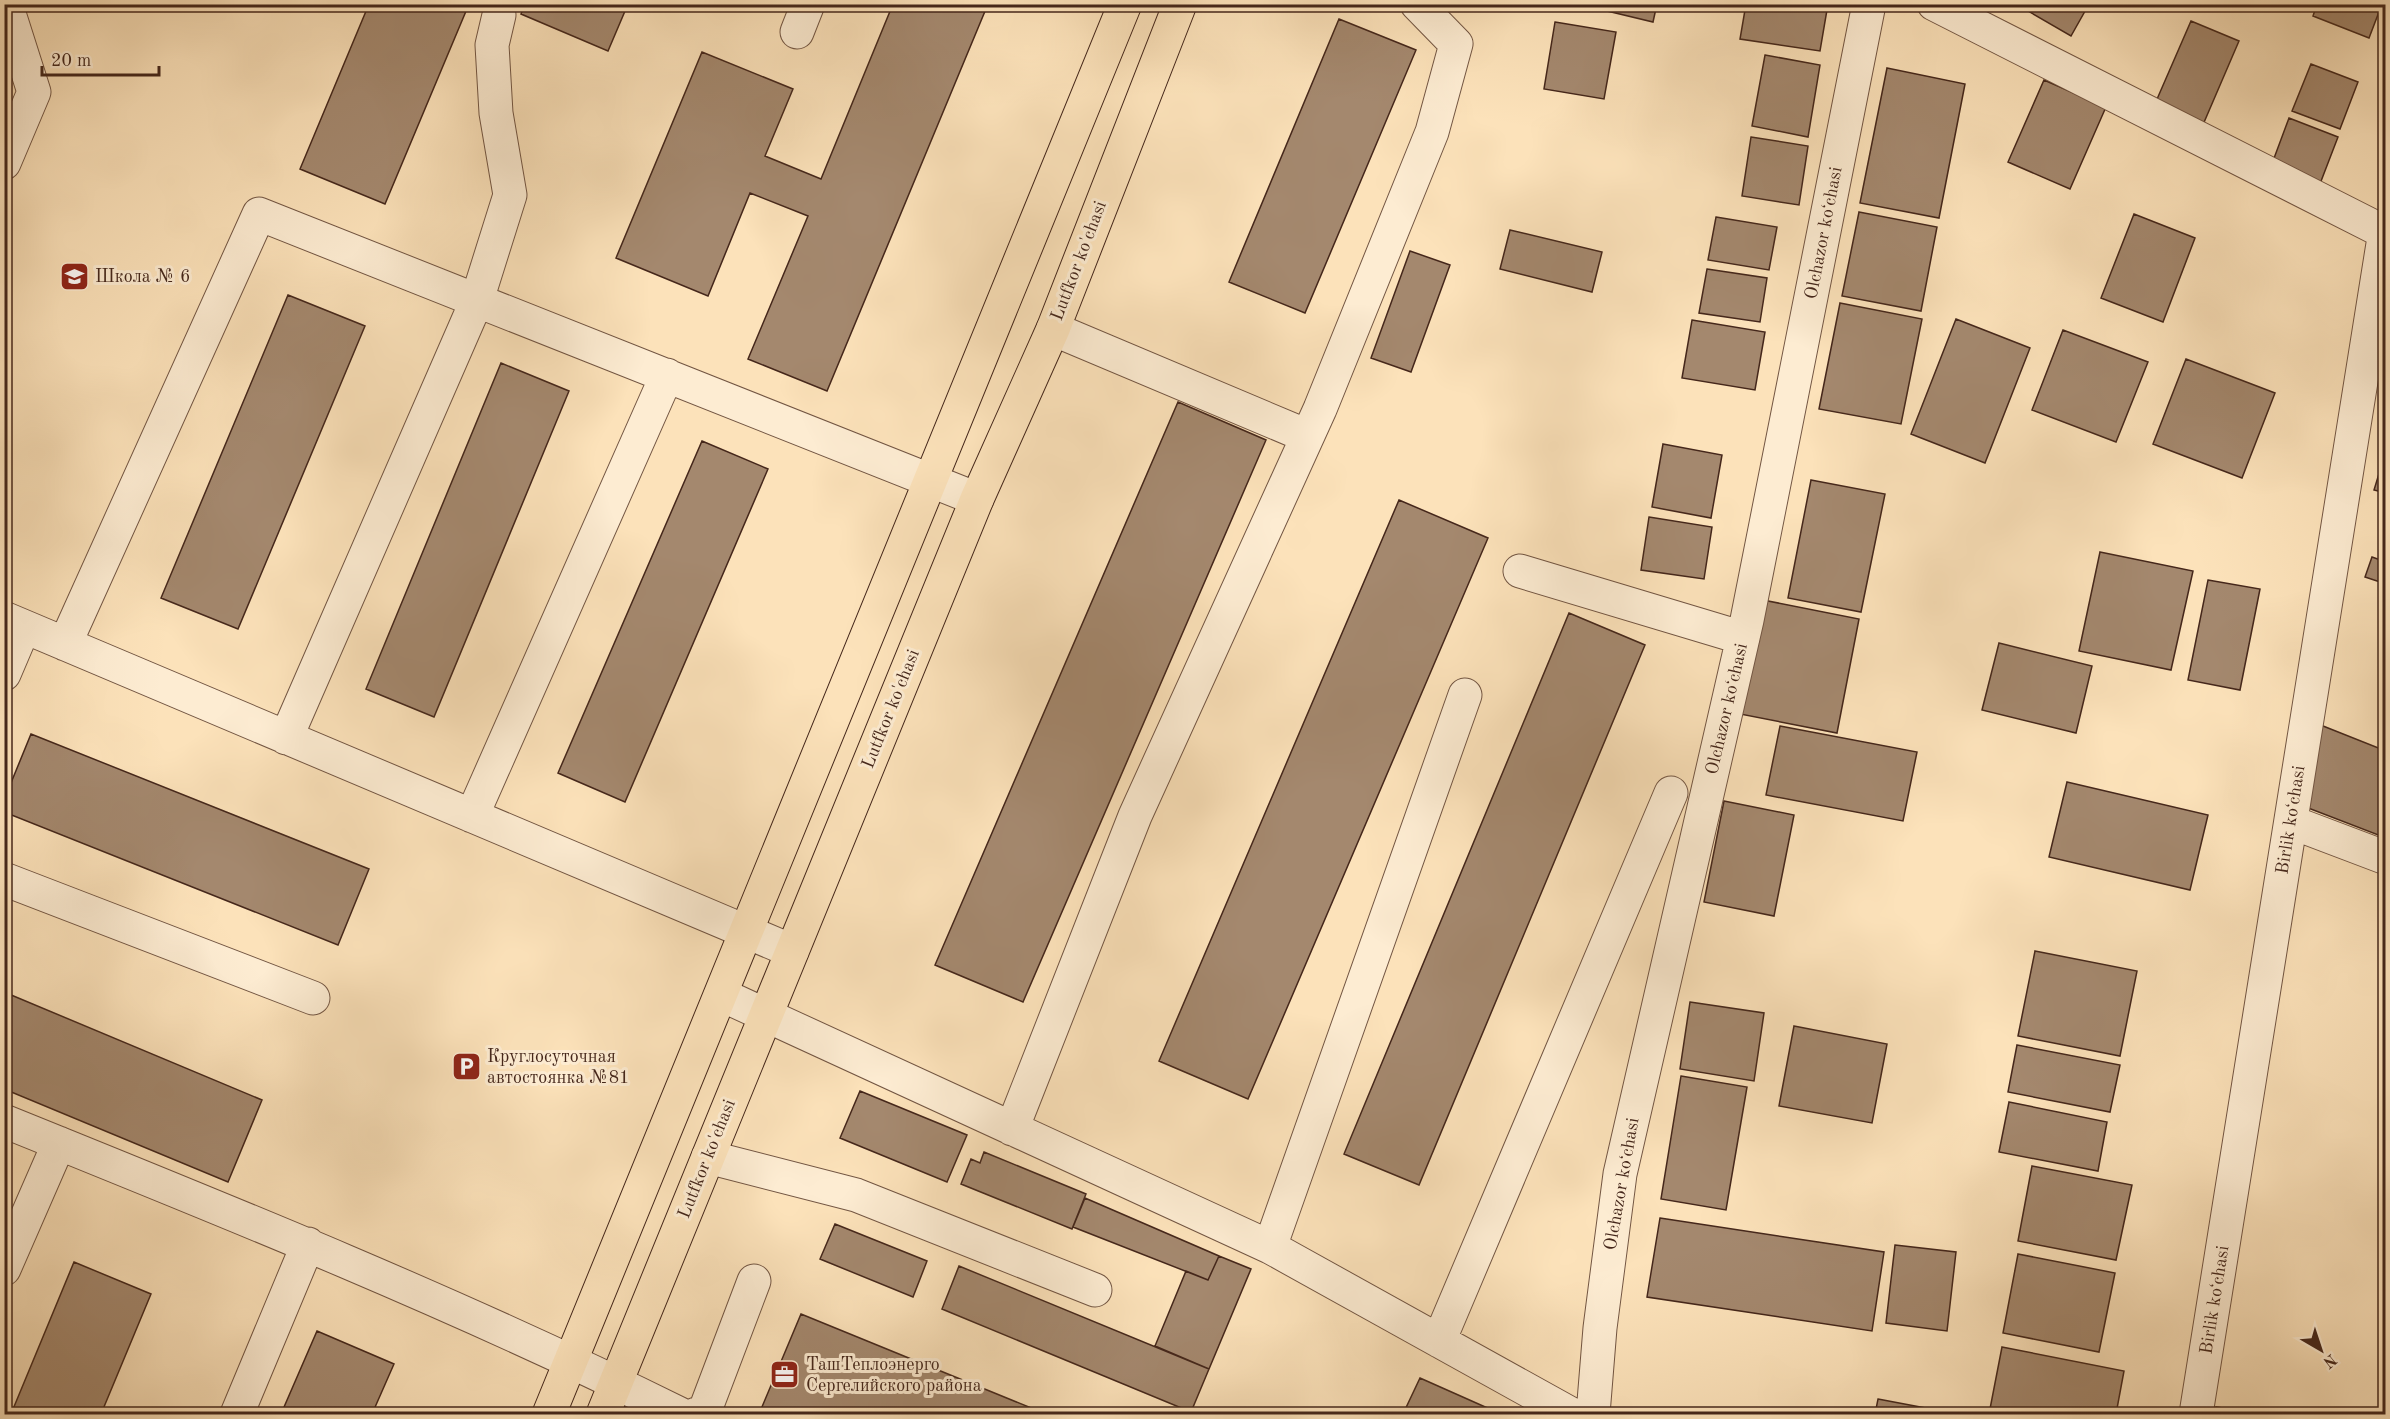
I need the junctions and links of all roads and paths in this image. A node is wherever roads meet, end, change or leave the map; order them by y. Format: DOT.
graph roads {
  1 [pos="6,4"];
  2 [pos="1125,4"];
  3 [pos="1180,4"];
  4 [pos="1417,4"];
  5 [pos="1869,4"];
  6 [pos="1934,4"];
  7 [pos="499,15"];
  8 [pos="4,163"];
  9 [pos="2385,229"];
  10 [pos="477,300"];
  11 [pos="1053,329"];
  12 [pos="667,375"];
  13 [pos="1307,436"];
  14 [pos="930,480"];
  15 [pos="977,499"];
  16 [pos="1520,571"];
  17 [pos="14,623"];
  18 [pos="1743,638"];
  19 [pos="65,644"];
  20 [pos="4,674"];
  21 [pos="1465,695"];
  22 [pos="286,738"];
  23 [pos="1671,793"];
  24 [pos="472,816"];
  25 [pos="2291,822"];
  26 [pos="2385,858"];
  27 [pos="4,879"];
  28 [pos="747,932"];
  29 [pos="792,951"];
  30 [pos="722,995"];
  31 [pos="313,998"];
  32 [pos="766,1014"];
  33 [pos="4,1121"];
  34 [pos="1012,1129"];
  35 [pos="59,1143"];
  36 [pos="708,1156"];
  37 [pos="308,1244"];
  38 [pos="1270,1246"];
  39 [pos="4,1269"];
  40 [pos="754,1281"];
  41 [pos="1095,1290"];
  42 [pos="1439,1341"];
  43 [pos="570,1363"];
  44 [pos="616,1383"];
  45 [pos="237,1414"];
  46 [pos="549,1414"];
  47 [pos="603,1414"];
  48 [pos="680,1414"];
  49 [pos="696,1414"];
  50 [pos="1571,1414"];
  51 [pos="1593,1414"];
  52 [pos="2196,1414"];
  1 -- 8 [label="street"];
  2 -- 14 [label="main road"];
  3 -- 11 [label="main road, Lutfkor ko'chasi"];
  4 -- 13 [label="street"];
  5 -- 18 [label="street, Olchazor koʻchasi"];
  6 -- 9 [label="street"];
  7 -- 10 [label="street"];
  9 -- 25 [label="street, Birlik koʻchasi"];
  10 -- 12 [label="street"];
  10 -- 19 [label="street"];
  10 -- 22 [label="street"];
  11 -- 13 [label="street"];
  11 -- 15 [label="main road, Lutfkor ko'chasi"];
  12 -- 14 [label="street"];
  12 -- 24 [label="street"];
  13 -- 34 [label="street"];
  14 -- 15 [label="street"];
  14 -- 28 [label="main road"];
  15 -- 29 [label="main road, Lutfkor ko'chasi"];
  16 -- 18 [label="street"];
  17 -- 19 [label="street"];
  17 -- 20 [label="street"];
  18 -- 51 [label="street, Olchazor koʻchasi"];
  19 -- 22 [label="street"];
  21 -- 38 [label="street"];
  22 -- 24 [label="street"];
  23 -- 42 [label="street"];
  24 -- 28 [label="street"];
  25 -- 26 [label="street"];
  25 -- 52 [label="street, Birlik koʻchasi"];
  27 -- 31 [label="street"];
  28 -- 29 [label="street"];
  28 -- 30 [label="main road"];
  29 -- 32 [label="main road, Lutfkor ko'chasi"];
  30 -- 32 [label="street"];
  30 -- 43 [label="main road"];
  32 -- 34 [label="street"];
  32 -- 36 [label="main road, Lutfkor ko'chasi"];
  33 -- 35 [label="street"];
  34 -- 38 [label="street"];
  35 -- 37 [label="street"];
  35 -- 39 [label="street"];
  36 -- 41 [label="street"];
  36 -- 44 [label="main road, Lutfkor ko'chasi"];
  37 -- 43 [label="street"];
  37 -- 45 [label="street"];
  38 -- 42 [label="street"];
  40 -- 49 [label="street"];
  42 -- 50 [label="street"];
  43 -- 44 [label="street"];
  43 -- 46 [label="main road"];
  44 -- 47 [label="main road, Lutfkor ko'chasi"];
  44 -- 48 [label="street"];
}
